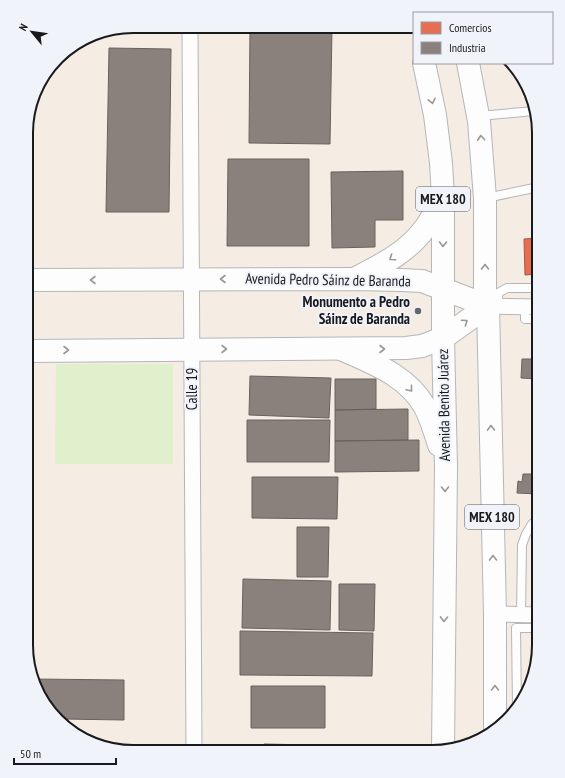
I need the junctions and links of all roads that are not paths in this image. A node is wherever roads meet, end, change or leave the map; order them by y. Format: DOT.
graph roads {
  1 [pos="190,33"];
  2 [pos="424,64"];
  3 [pos="468,64"];
  4 [pos="530,111"];
  5 [pos="479,116"];
  6 [pos="532,188"];
  7 [pos="443,197"];
  8 [pos="485,198"];
  9 [pos="354,279"];
  10 [pos="33,280"];
  11 [pos="192,280"];
  12 [pos="443,288"];
  13 [pos="532,288"];
  14 [pos="493,306"];
  15 [pos="532,307"];
  16 [pos="532,319"];
  17 [pos="443,338"];
  18 [pos="341,349"];
  19 [pos="192,350"];
  20 [pos="33,351"];
  21 [pos="446,468"];
  22 [pos="532,524"];
  23 [pos="532,608"];
  24 [pos="495,614"];
  25 [pos="532,620"];
  26 [pos="532,621"];
  27 [pos="517,698"];
  28 [pos="496,722"];
  29 [pos="443,744"];
  30 [pos="194,745"];
  1 -- 11 [label="street, Calle 19"];
  2 -- 7 [label="main road, Avenida Benito Juárez / MEX 180, one-way"];
  3 -- 5 [label="main road, MEX 180"];
  4 -- 5 [label="lane"];
  8 -- 5 [label="main road, MEX 180, one-way"];
  6 -- 8 [label="lane"];
  7 -- 9 [label="main road, one-way"];
  7 -- 12 [label="main road, Avenida Benito Juárez / MEX 180, one-way"];
  14 -- 8 [label="main road, MEX 180, one-way"];
  9 -- 11 [label="main road, Avenida Pedro Sáinz de Baranda, one-way"];
  9 -- 12 [label="main road, Avenida Pedro Sáinz de Baranda"];
  11 -- 10 [label="main road, Avenida Pedro Sáinz de Baranda, one-way"];
  11 -- 19 [label="street, Calle 19"];
  12 -- 14 [label="main road, Avenida Pedro Sáinz de Baranda"];
  12 -- 17 [label="main road, Avenida Benito Juárez / MEX 180"];
  13 -- 14 [label="lane"];
  14 -- 15 [label="street"];
  17 -- 14 [label="main road, one-way"];
  24 -- 14 [label="main road, MEX 180, one-way"];
  15 -- 16 [label="lane"];
  18 -- 17 [label="main road, one-way"];
  17 -- 21 [label="main road, Avenida Benito Juárez / MEX 180"];
  19 -- 18 [label="main road, one-way"];
  18 -- 21 [label="main road, one-way"];
  20 -- 19 [label="main road, one-way"];
  19 -- 30 [label="street, Calle 19"];
  21 -- 29 [label="main road, Avenida Benito Juárez / MEX 180, one-way"];
  22 -- 23 [label="lane"];
  24 -- 25 [label="street"];
  28 -- 24 [label="main road, MEX 180, one-way"];
  26 -- 27 [label="lane"];
}
